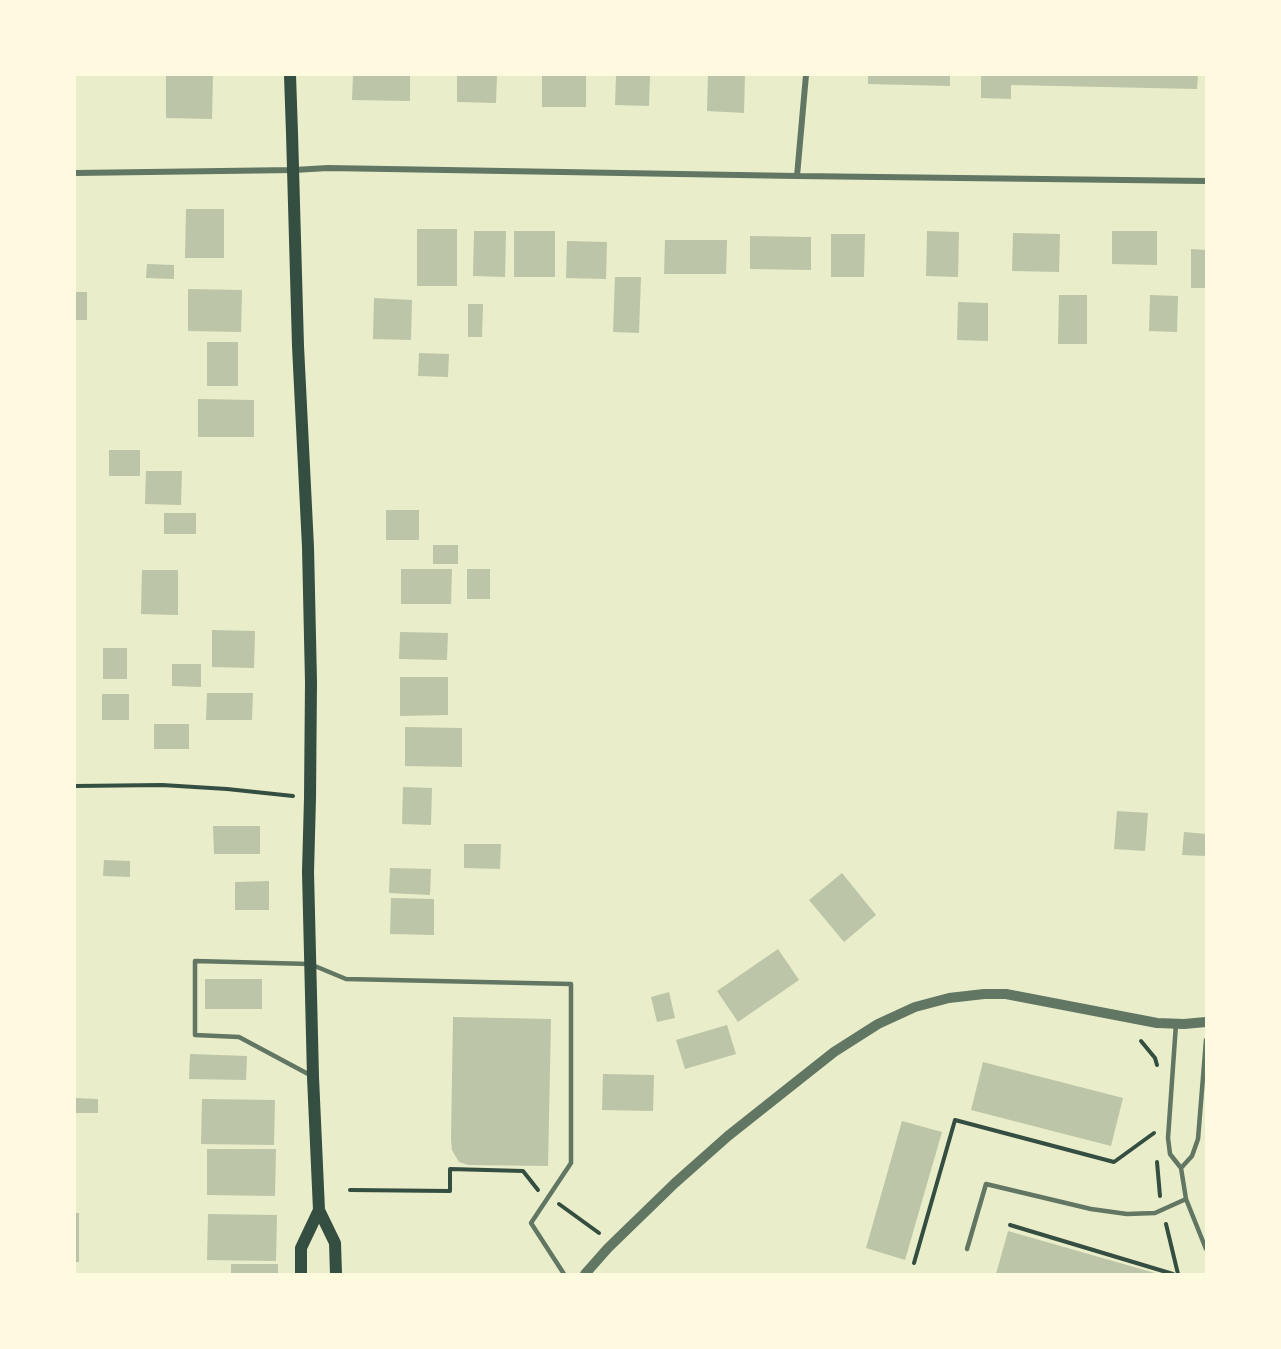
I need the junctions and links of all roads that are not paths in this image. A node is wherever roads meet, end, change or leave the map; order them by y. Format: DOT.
graph roads {
  1 [pos="290,75"];
  2 [pos="806,75"];
  3 [pos="294,171"];
  4 [pos="75,172"];
  5 [pos="796,176"];
  6 [pos="1206,181"];
  7 [pos="310,964"];
  8 [pos="1206,1022"];
  9 [pos="1176,1024"];
  10 [pos="1206,1040"];
  11 [pos="313,1077"];
  12 [pos="1182,1168"];
  13 [pos="1186,1199"];
  14 [pos="319,1210"];
  15 [pos="967,1249"];
  16 [pos="1206,1249"];
  17 [pos="589,1273"];
  18 [pos="301,1274"];
  19 [pos="336,1274"];
  20 [pos="564,1274"];
  1 -- 3 [label="main road"];
  2 -- 5 [label="street"];
  3 -- 4 [label="street"];
  3 -- 5 [label="street"];
  3 -- 7 [label="main road"];
  5 -- 6 [label="street"];
  7 -- 11 [label="main road"];
  7 -- 11 [label="lane"];
  7 -- 20 [label="lane"];
  8 -- 9 [label="street"];
  9 -- 12 [label="lane"];
  9 -- 17 [label="street"];
  10 -- 12 [label="lane"];
  11 -- 14 [label="main road"];
  12 -- 13 [label="lane"];
  13 -- 15 [label="lane"];
  13 -- 16 [label="lane"];
  14 -- 18 [label="main road"];
  14 -- 19 [label="main road"];
}
